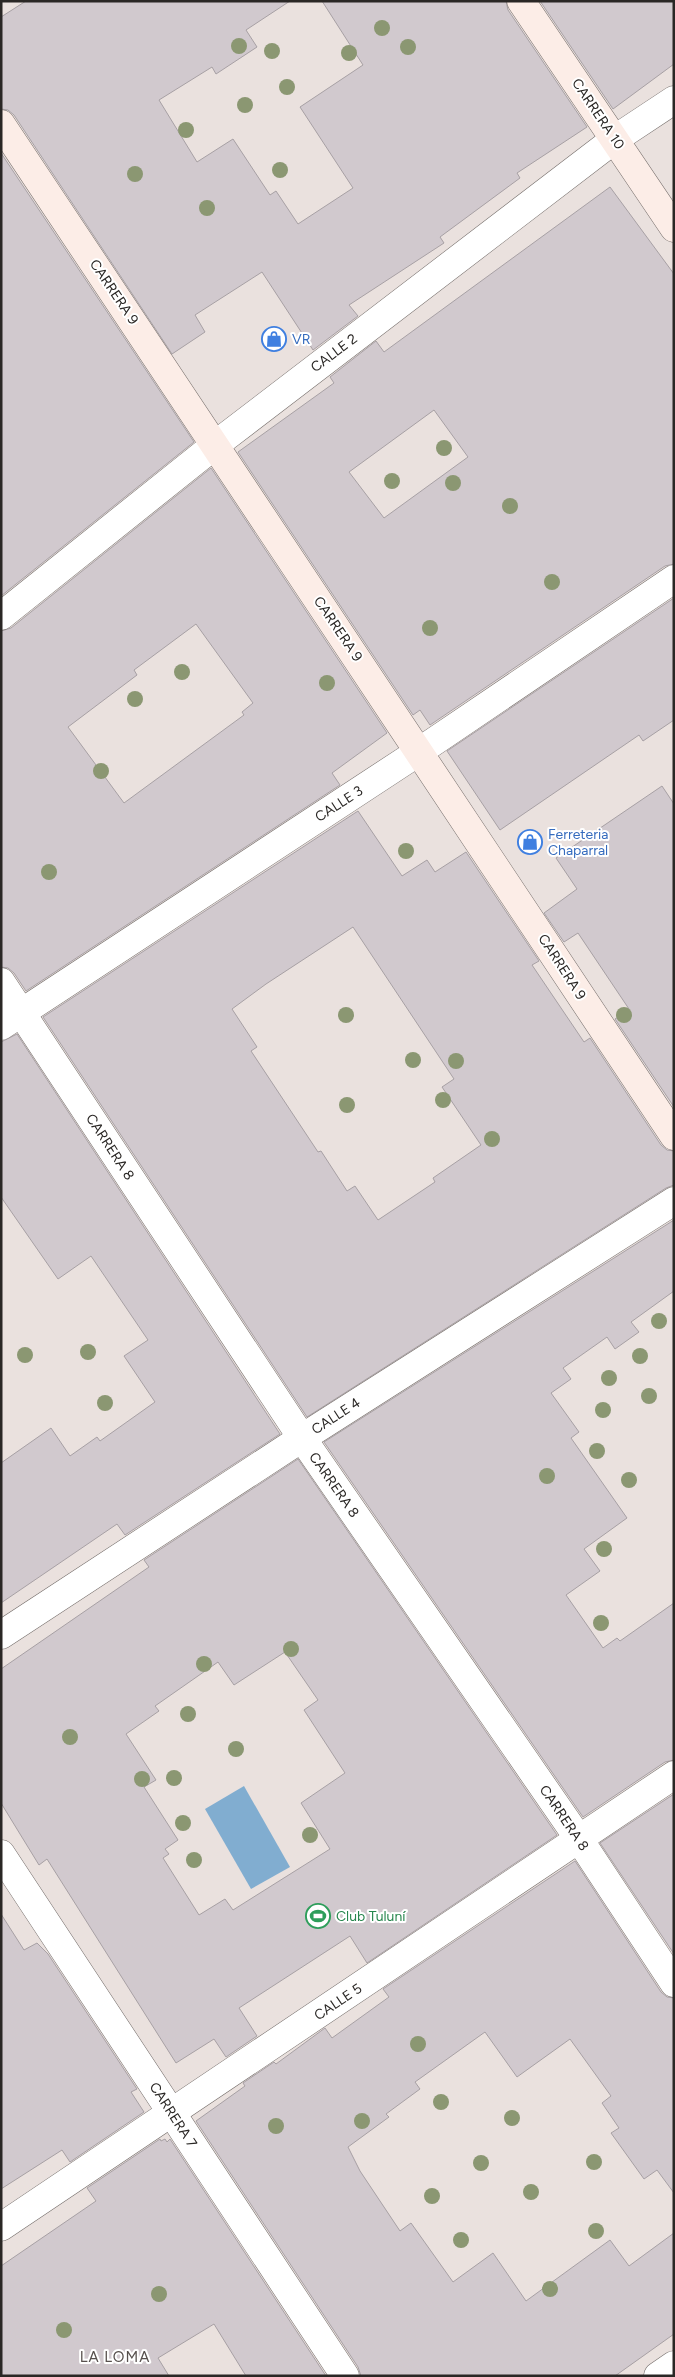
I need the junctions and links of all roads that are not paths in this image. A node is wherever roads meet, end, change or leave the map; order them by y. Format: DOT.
graph roads {
  1 [pos="521,1"];
  2 [pos="674,100"];
  3 [pos="1,124"];
  4 [pos="615,138"];
  5 [pos="674,228"];
  6 [pos="215,445"];
  7 [pos="674,578"];
  8 [pos="1,616"];
  9 [pos="420,751"];
  10 [pos="1,982"];
  11 [pos="11,1019"];
  12 [pos="674,1136"];
  13 [pos="674,1200"];
  14 [pos="302,1438"];
  15 [pos="1,1635"];
  16 [pos="674,1774"];
  17 [pos="579,1839"];
  18 [pos="1,1854"];
  19 [pos="674,1983"];
  20 [pos="173,2114"];
  21 [pos="1,2227"];
  22 [pos="674,2365"];
  23 [pos="344,2376"];
  24 [pos="658,2376"];
  1 -- 4 [label="main road, CARRERA 10"];
  2 -- 4 [label="street, CALLE 2"];
  3 -- 6 [label="main road, CARRERA 9"];
  4 -- 5 [label="main road, CARRERA 10"];
  4 -- 6 [label="street, CALLE 2"];
  6 -- 8 [label="street, CALLE 2"];
  6 -- 9 [label="main road, CARRERA 9"];
  7 -- 9 [label="street, CALLE 3"];
  9 -- 11 [label="street, CALLE 3"];
  9 -- 12 [label="main road, CARRERA 9"];
  10 -- 11 [label="street, CARRERA 8"];
  11 -- 14 [label="street, CARRERA 8"];
  13 -- 14 [label="street, CALLE 4"];
  14 -- 15 [label="street, CALLE 4"];
  14 -- 17 [label="street, CARRERA 8"];
  16 -- 17 [label="street, CALLE 5"];
  17 -- 19 [label="street, CARRERA 8"];
  17 -- 20 [label="street, CALLE 5"];
  18 -- 20 [label="street, CARRERA 7"];
  20 -- 21 [label="street, CALLE 5"];
  20 -- 23 [label="street, CARRERA 7"];
  22 -- 24 [label="street"];
}
